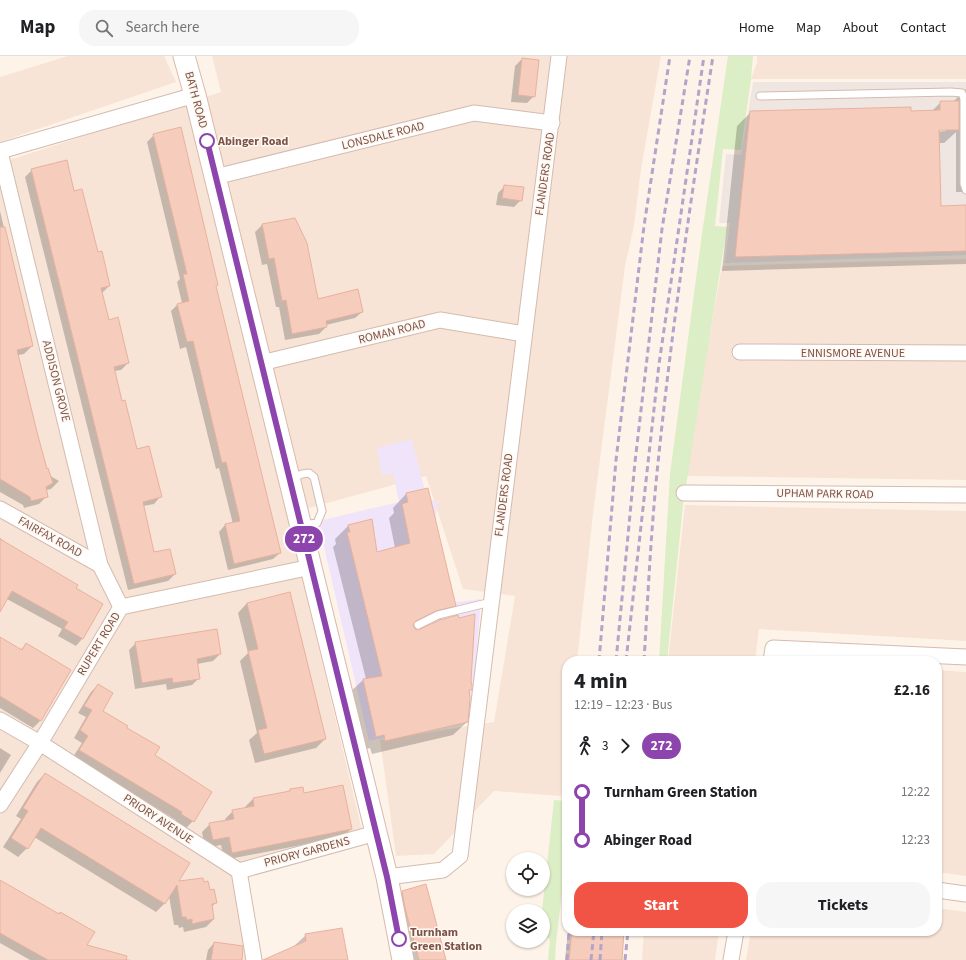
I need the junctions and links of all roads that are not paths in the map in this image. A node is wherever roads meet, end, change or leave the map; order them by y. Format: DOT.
graph roads {
  1 [pos="184,56"];
  2 [pos="559,56"];
  3 [pos="196,95"];
  4 [pos="760,96"];
  5 [pos="552,123"];
  6 [pos="0,152"];
  7 [pos="215,177"];
  8 [pos="966,190"];
  9 [pos="524,334"];
  10 [pos="740,352"];
  11 [pos="966,353"];
  12 [pos="261,364"];
  13 [pos="684,492"];
  14 [pos="966,495"];
  15 [pos="0,509"];
  16 [pos="100,564"];
  17 [pos="311,567"];
  18 [pos="491,602"];
  19 [pos="121,607"];
  20 [pos="418,625"];
  21 [pos="772,656"];
  22 [pos="927,656"];
  23 [pos="942,657"];
  24 [pos="966,658"];
  25 [pos="0,720"];
  26 [pos="40,743"];
  27 [pos="0,805"];
  28 [pos="376,833"];
  29 [pos="239,871"];
  30 [pos="387,877"];
  31 [pos="942,891"];
  32 [pos="966,894"];
  33 [pos="735,936"];
  34 [pos="254,960"];
  35 [pos="404,960"];
  36 [pos="731,960"];
  1 -- 3 [label="main road, BATH ROAD"];
  2 -- 5 [label="street, FLANDERS ROAD"];
  3 -- 6 [label="street"];
  3 -- 7 [label="main road, BATH ROAD"];
  4 -- 8 [label="lane"];
  5 -- 7 [label="street, LONSDALE ROAD"];
  5 -- 9 [label="street, FLANDERS ROAD"];
  6 -- 16 [label="street, ADDISON GROVE"];
  7 -- 12 [label="main road, BATH ROAD"];
  9 -- 12 [label="street, ROMAN ROAD"];
  9 -- 18 [label="street, FLANDERS ROAD"];
  10 -- 11 [label="street, ENNISMORE AVENUE"];
  12 -- 17 [label="main road, BATH ROAD"];
  13 -- 14 [label="street, UPHAM PARK ROAD"];
  15 -- 16 [label="street, FAIRFAX ROAD"];
  16 -- 19 [label="street, ADDISON GROVE"];
  17 -- 19 [label="street, RUPERT ROAD"];
  17 -- 28 [label="main road, BATH ROAD"];
  18 -- 20 [label="lane"];
  18 -- 30 [label="street, FLANDERS ROAD"];
  19 -- 26 [label="street, RUPERT ROAD"];
  21 -- 22 [label="street"];
  23 -- 24 [label="street"];
  25 -- 26 [label="street, PRIORY AVENUE"];
  26 -- 27 [label="street, RUPERT ROAD"];
  26 -- 29 [label="street, PRIORY AVENUE"];
  28 -- 29 [label="street, PRIORY GARDENS"];
  28 -- 30 [label="main road, BATH ROAD"];
  29 -- 34 [label="street"];
  30 -- 35 [label="main road, BATH ROAD"];
  31 -- 32 [label="street"];
  33 -- 36 [label="street"];
}
